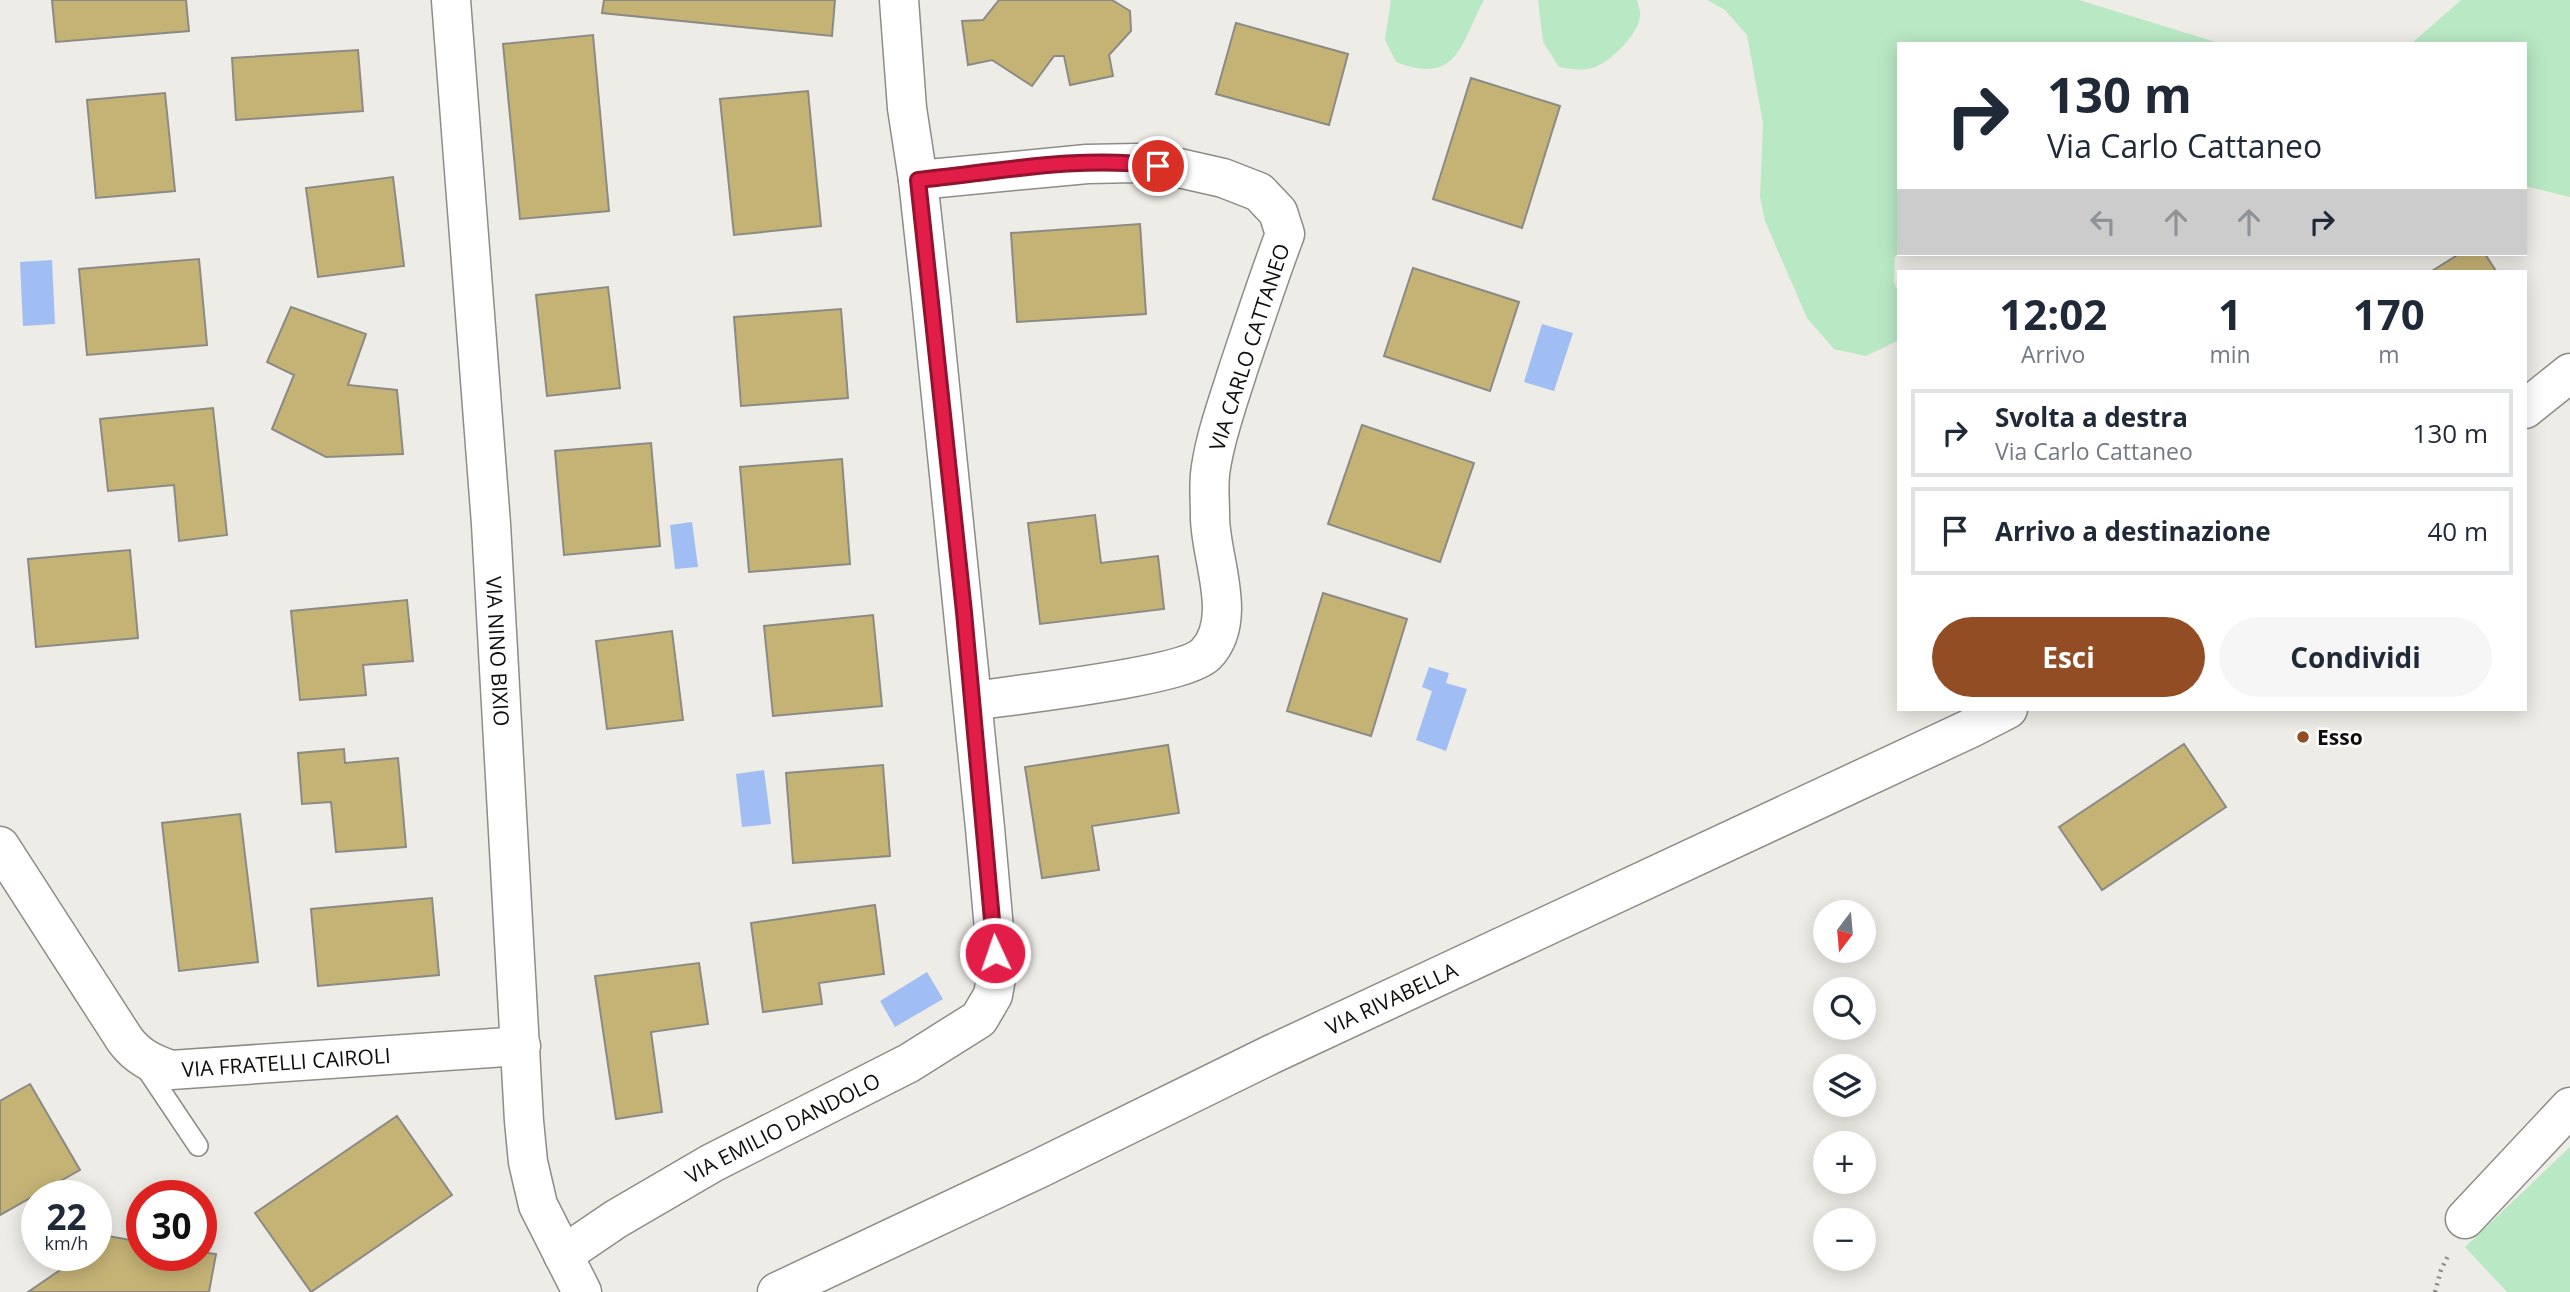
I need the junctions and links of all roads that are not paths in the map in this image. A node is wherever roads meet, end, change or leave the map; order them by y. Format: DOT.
graph roads {
  1 [pos="452,0"];
  2 [pos="899,0"];
  3 [pos="918,180"];
  4 [pos="2570,373"];
  5 [pos="2527,407"];
  6 [pos="973,701"];
  7 [pos="2004,711"];
  8 [pos="0,846"];
  9 [pos="521,1046"];
  10 [pos="136,1054"];
  11 [pos="2570,1107"];
  12 [pos="198,1146"];
  13 [pos="2465,1219"];
  14 [pos="563,1255"];
  15 [pos="582,1292"];
  16 [pos="777,1292"];
  1 -- 9 [label="street, VIA NINO BIXIO"];
  2 -- 3 [label="street"];
  3 -- 6 [label="street"];
  3 -- 6 [label="street, VIA CARLO CATTANEO"];
  4 -- 5 [label="street"];
  6 -- 14 [label="street, VIA EMILIO DANDOLO"];
  7 -- 16 [label="street, VIA RIVABELLA"];
  8 -- 10 [label="street, VIA FRATELLI CAIROLI"];
  9 -- 10 [label="street, VIA FRATELLI CAIROLI"];
  9 -- 14 [label="street, VIA NINO BIXIO"];
  10 -- 12 [label="lane"];
  11 -- 13 [label="street"];
  14 -- 15 [label="street, VIA NINO BIXIO"];
}
